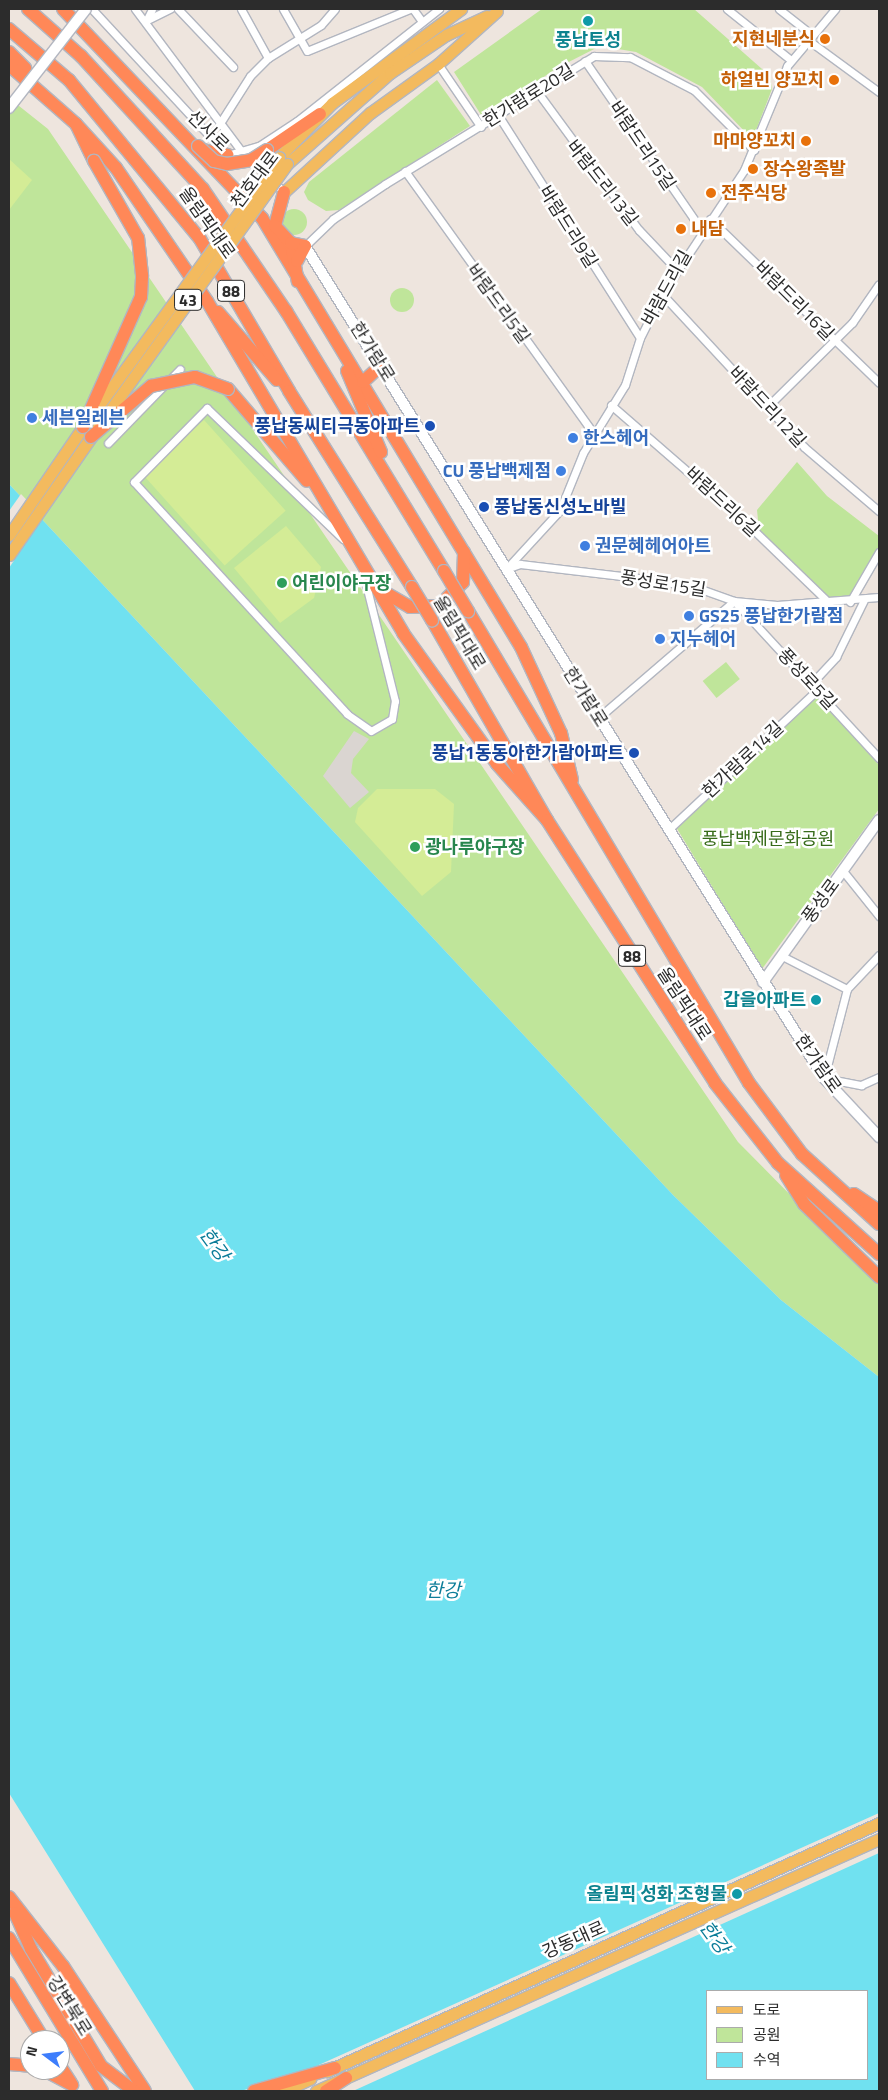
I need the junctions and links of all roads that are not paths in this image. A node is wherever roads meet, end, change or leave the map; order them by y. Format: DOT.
graph roads {
  1 [pos="28,9"];
  2 [pos="86,9"];
  3 [pos="92,9"];
  4 [pos="135,9"];
  5 [pos="152,9"];
  6 [pos="170,9"];
  7 [pos="178,9"];
  8 [pos="241,9"];
  9 [pos="284,9"];
  10 [pos="336,9"];
  11 [pos="412,9"];
  12 [pos="439,9"];
  13 [pos="461,9"];
  14 [pos="727,9"];
  15 [pos="778,9"];
  16 [pos="64,10"];
  17 [pos="498,10"];
  18 [pos="831,10"];
  19 [pos="421,20"];
  20 [pos="145,22"];
  21 [pos="9,29"];
  22 [pos="810,37"];
  23 [pos="297,40"];
  24 [pos="9,52"];
  25 [pos="268,58"];
  26 [pos="791,60"];
  27 [pos="585,61"];
  28 [pos="9,64"];
  29 [pos="438,64"];
  30 [pos="233,67"];
  31 [pos="878,89"];
  32 [pos="536,90"];
  33 [pos="9,108"];
  34 [pos="320,114"];
  35 [pos="498,115"];
  36 [pos="72,120"];
  37 [pos="222,120"];
  38 [pos="480,127"];
  39 [pos="195,147"];
  40 [pos="754,150"];
  41 [pos="242,152"];
  42 [pos="227,154"];
  43 [pos="283,160"];
  44 [pos="405,171"];
  45 [pos="284,192"];
  46 [pos="262,218"];
  47 [pos="710,219"];
  48 [pos="275,226"];
  49 [pos="701,230"];
  50 [pos="291,243"];
  51 [pos="305,246"];
  52 [pos="298,261"];
  53 [pos="676,269"];
  54 [pos="298,284"];
  55 [pos="879,284"];
  56 [pos="662,294"];
  57 [pos="208,301"];
  58 [pos="640,338"];
  59 [pos="332,339"];
  60 [pos="834,341"];
  61 [pos="380,366"];
  62 [pos="180,369"];
  63 [pos="363,382"];
  64 [pos="879,383"];
  65 [pos="289,391"];
  66 [pos="611,406"];
  67 [pos="767,407"];
  68 [pos="87,432"];
  69 [pos="594,434"];
  70 [pos="108,443"];
  71 [pos="389,475"];
  72 [pos="321,498"];
  73 [pos="879,511"];
  74 [pos="455,531"];
  75 [pos="9,535"];
  76 [pos="879,552"];
  77 [pos="357,554"];
  78 [pos="9,555"];
  79 [pos="506,569"];
  80 [pos="379,587"];
  81 [pos="879,598"];
  82 [pos="864,600"];
  83 [pos="734,601"];
  84 [pos="850,602"];
  85 [pos="829,603"];
  86 [pos="811,684"];
  87 [pos="817,690"];
  88 [pos="598,718"];
  89 [pos="879,758"];
  90 [pos="572,780"];
  91 [pos="547,820"];
  92 [pos="879,820"];
  93 [pos="668,830"];
  94 [pos="843,871"];
  95 [pos="879,916"];
  96 [pos="879,955"];
  97 [pos="782,956"];
  98 [pos="763,982"];
  99 [pos="847,989"];
  100 [pos="879,1077"];
  101 [pos="824,1078"];
  102 [pos="879,1137"];
  103 [pos="778,1163"];
  104 [pos="820,1172"];
  105 [pos="879,1211"];
  106 [pos="879,1224"];
  107 [pos="879,1254"];
  108 [pos="879,1277"];
  109 [pos="879,1823"];
  110 [pos="879,1838"];
  111 [pos="9,1898"];
  112 [pos="9,1938"];
  113 [pos="9,1983"];
  114 [pos="38,2030"];
  115 [pos="335,2068"];
  116 [pos="346,2078"];
  117 [pos="61,2080"];
  118 [pos="74,2088"];
  119 [pos="102,2091"];
  120 [pos="134,2091"];
  121 [pos="145,2091"];
  122 [pos="254,2091"];
  123 [pos="284,2091"];
  124 [pos="316,2091"];
  125 [pos="326,2091"];
  1 -- 71 [label="highway, 올림픽대로 / 88"];
  2 -- 33 [label="street, bridge"];
  3 -- 42 [label="street, 선사로"];
  4 -- 20 [label="street"];
  5 -- 20 [label="street"];
  6 -- 20 [label="street"];
  7 -- 30 [label="street"];
  8 -- 25 [label="street"];
  9 -- 23 [label="street"];
  10 -- 23 [label="street"];
  11 -- 19 [label="street"];
  11 -- 23 [label="street"];
  12 -- 19 [label="street, 선사로"];
  13 -- 34 [label="main road, 천호대로 / 43"];
  14 -- 26 [label="street"];
  15 -- 22 [label="street"];
  16 -- 39 [label="highway"];
  17 -- 29 [label="main road"];
  17 -- 43 [label="main road, 천호대로 / 43"];
  18 -- 22 [label="street, 바람드리길"];
  19 -- 41 [label="street, 선사로"];
  20 -- 37 [label="street"];
  21 -- 65 [label="highway, 올림픽대로 / 88"];
  22 -- 26 [label="street, 바람드리길"];
  22 -- 31 [label="street"];
  23 -- 25 [label="street"];
  24 -- 36 [label="highway"];
  25 -- 37 [label="street"];
  26 -- 40 [label="street, 바람드리길"];
  27 -- 32 [label="street, 한가람로20길"];
  27 -- 40 [label="street, 한가람로20길"];
  27 -- 49 [label="street, 바람드리15길"];
  28 -- 36 [label="highway"];
  29 -- 38 [label="street"];
  29 -- 45 [label="main road"];
  32 -- 35 [label="street, 한가람로20길"];
  32 -- 53 [label="street, 바람드리13길"];
  34 -- 39 [label="highway, bridge"];
  34 -- 43 [label="main road, 천호대로 / 43"];
  35 -- 38 [label="street, 한가람로20길"];
  35 -- 58 [label="street, 바람드리9길"];
  36 -- 57 [label="highway"];
  36 -- 68 [label="highway, bridge"];
  37 -- 41 [label="street"];
  38 -- 44 [label="street, 한가람로20길"];
  39 -- 42 [label="highway"];
  39 -- 46 [label="highway"];
  40 -- 47 [label="street, 바람드리길"];
  41 -- 42 [label="street, 선사로"];
  41 -- 45 [label="street"];
  43 -- 68 [label="main road, 천호대로 / 43, bridge"];
  44 -- 51 [label="street, 한가람로20길"];
  44 -- 69 [label="street, 바람드리5길"];
  45 -- 48 [label="highway"];
  46 -- 48 [label="highway"];
  46 -- 54 [label="highway"];
  47 -- 49 [label="street, 바람드리길"];
  47 -- 60 [label="street, 바람드리16길"];
  48 -- 50 [label="highway"];
  49 -- 53 [label="street, 바람드리길"];
  50 -- 51 [label="highway"];
  50 -- 52 [label="highway"];
  51 -- 52 [label="highway"];
  51 -- 61 [label="street, 한가람로"];
  52 -- 54 [label="highway"];
  53 -- 56 [label="street, 바람드리길"];
  54 -- 59 [label="highway"];
  55 -- 60 [label="street"];
  56 -- 58 [label="street, 바람드리길"];
  56 -- 67 [label="street, 바람드리12길"];
  57 -- 65 [label="highway"];
  57 -- 72 [label="highway"];
  58 -- 66 [label="street, 바람드리길"];
  59 -- 63 [label="highway"];
  59 -- 71 [label="highway"];
  60 -- 64 [label="street, 바람드리16길"];
  60 -- 67 [label="street"];
  61 -- 63 [label="highway"];
  61 -- 79 [label="street, 한가람로"];
  62 -- 70 [label="street"];
  63 -- 74 [label="highway"];
  65 -- 91 [label="highway, 올림픽대로 / 88, bridge"];
  66 -- 69 [label="street, 바람드리길"];
  66 -- 85 [label="street, 바람드리6길"];
  67 -- 73 [label="street, 바람드리12길"];
  68 -- 72 [label="highway, bridge"];
  68 -- 75 [label="main road, 천호대로 / 43"];
  68 -- 78 [label="main road, 천호대로 / 43"];
  69 -- 79 [label="street, 바람드리길"];
  71 -- 90 [label="highway, 올림픽대로 / 88, bridge"];
  72 -- 77 [label="highway"];
  74 -- 80 [label="highway"];
  74 -- 90 [label="highway"];
  76 -- 84 [label="street"];
  77 -- 77 [label="street"];
  77 -- 80 [label="highway"];
  79 -- 83 [label="street, 풍성로15길"];
  79 -- 88 [label="street, 한가람로"];
  80 -- 91 [label="highway"];
  81 -- 82 [label="street, 풍성로15길"];
  82 -- 84 [label="street, 풍성로15길"];
  82 -- 86 [label="street"];
  83 -- 85 [label="street, 풍성로15길"];
  83 -- 86 [label="street, 풍성로5길"];
  83 -- 88 [label="street"];
  84 -- 85 [label="street, 풍성로15길"];
  86 -- 87 [label="street, 풍성로5길"];
  87 -- 89 [label="street, 풍성로5길"];
  87 -- 93 [label="street, 한가람로14길"];
  88 -- 93 [label="street, 한가람로"];
  90 -- 104 [label="highway, 올림픽대로 / 88"];
  91 -- 103 [label="highway, 올림픽대로 / 88"];
  92 -- 94 [label="street, 풍성로"];
  93 -- 98 [label="street, 한가람로"];
  94 -- 95 [label="street"];
  94 -- 97 [label="street, 풍성로"];
  96 -- 99 [label="street"];
  97 -- 98 [label="street, 풍성로"];
  97 -- 99 [label="street"];
  98 -- 101 [label="street, 한가람로"];
  99 -- 101 [label="street"];
  100 -- 101 [label="street"];
  101 -- 102 [label="street, 한가람로"];
  103 -- 107 [label="highway, 올림픽대로 / 88"];
  103 -- 108 [label="highway"];
  104 -- 105 [label="highway"];
  104 -- 106 [label="highway, 올림픽대로 / 88"];
  109 -- 115 [label="main road, 강동대로"];
  110 -- 116 [label="main road, 강동대로"];
  111 -- 120 [label="highway"];
  111 -- 121 [label="highway"];
  112 -- 119 [label="highway, 강변북로"];
  113 -- 114 [label="highway"];
  115 -- 122 [label="highway"];
  115 -- 123 [label="main road, 강동대로"];
  116 -- 124 [label="main road, 강동대로"];
  116 -- 125 [label="highway"];
  117 -- 118 [label="highway"];
}
